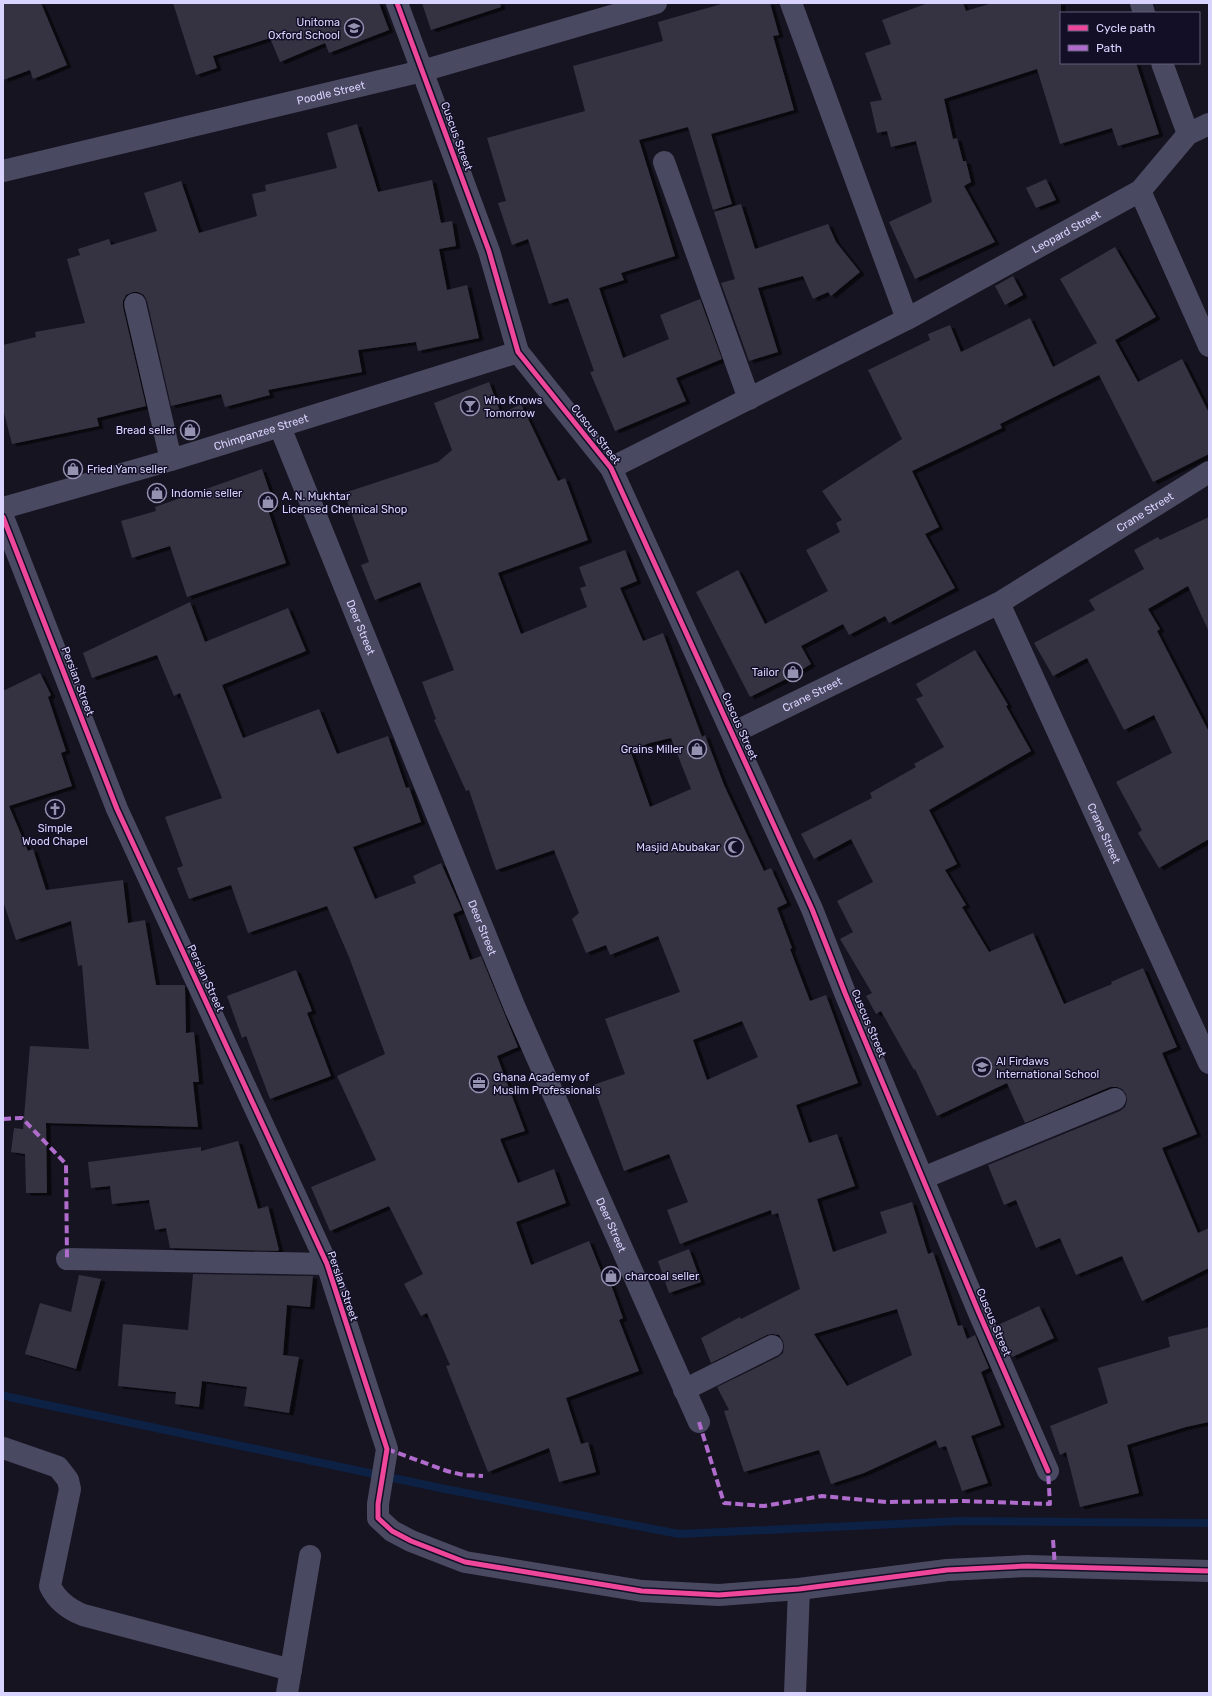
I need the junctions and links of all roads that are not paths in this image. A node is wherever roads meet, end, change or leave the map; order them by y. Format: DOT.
graph roads {
  1 [pos="397,3"];
  2 [pos="656,3"];
  3 [pos="791,3"];
  4 [pos="1162,64"];
  5 [pos="422,71"];
  6 [pos="1209,124"];
  7 [pos="1188,134"];
  8 [pos="664,162"];
  9 [pos="3,171"];
  10 [pos="1140,191"];
  11 [pos="135,304"];
  12 [pos="908,319"];
  13 [pos="1209,346"];
  14 [pos="518,352"];
  15 [pos="749,399"];
  16 [pos="280,427"];
  17 [pos="172,460"];
  18 [pos="611,468"];
  19 [pos="1209,472"];
  20 [pos="3,508"];
  21 [pos="3,517"];
  22 [pos="1000,603"];
  23 [pos="732,733"];
  24 [pos="1209,1063"];
  25 [pos="1115,1099"];
  26 [pos="923,1178"];
  27 [pos="67,1259"];
  28 [pos="327,1264"];
  29 [pos="772,1346"];
  30 [pos="684,1390"];
  31 [pos="699,1422"];
  32 [pos="3,1448"];
  33 [pos="1048,1471"];
  34 [pos="310,1556"];
  35 [pos="1209,1571"];
  36 [pos="799,1589"];
  37 [pos="291,1670"];
  38 [pos="287,1693"];
  39 [pos="795,1693"];
  1 -- 5 [label="street, Cuscus Street"];
  2 -- 5 [label="street, Poodle Street"];
  3 -- 12 [label="street"];
  4 -- 7 [label="street"];
  5 -- 9 [label="street, Poodle Street"];
  5 -- 14 [label="street, Cuscus Street"];
  6 -- 7 [label="street, Leopard Street"];
  7 -- 10 [label="street, Leopard Street"];
  8 -- 15 [label="street"];
  10 -- 12 [label="street, Leopard Street"];
  10 -- 13 [label="street"];
  11 -- 17 [label="street"];
  12 -- 15 [label="street, Leopard Street"];
  14 -- 16 [label="street, Chimpanzee Street"];
  14 -- 18 [label="street, Cuscus Street"];
  15 -- 18 [label="street, Leopard Street"];
  16 -- 17 [label="street, Chimpanzee Street"];
  16 -- 30 [label="street, Deer Street"];
  17 -- 20 [label="street, Chimpanzee Street"];
  18 -- 23 [label="street, Cuscus Street"];
  19 -- 22 [label="street, Crane Street"];
  21 -- 28 [label="street, Persian Street"];
  22 -- 23 [label="street, Crane Street"];
  22 -- 24 [label="street, Crane Street"];
  23 -- 26 [label="street, Cuscus Street"];
  25 -- 26 [label="street"];
  26 -- 33 [label="street, Cuscus Street"];
  27 -- 28 [label="street"];
  28 -- 36 [label="street, Persian Street"];
  29 -- 30 [label="street"];
  30 -- 31 [label="street, Deer Street"];
  32 -- 37 [label="street"];
  34 -- 37 [label="street"];
  35 -- 36 [label="street"];
  36 -- 39 [label="street"];
  37 -- 38 [label="street"];
}
